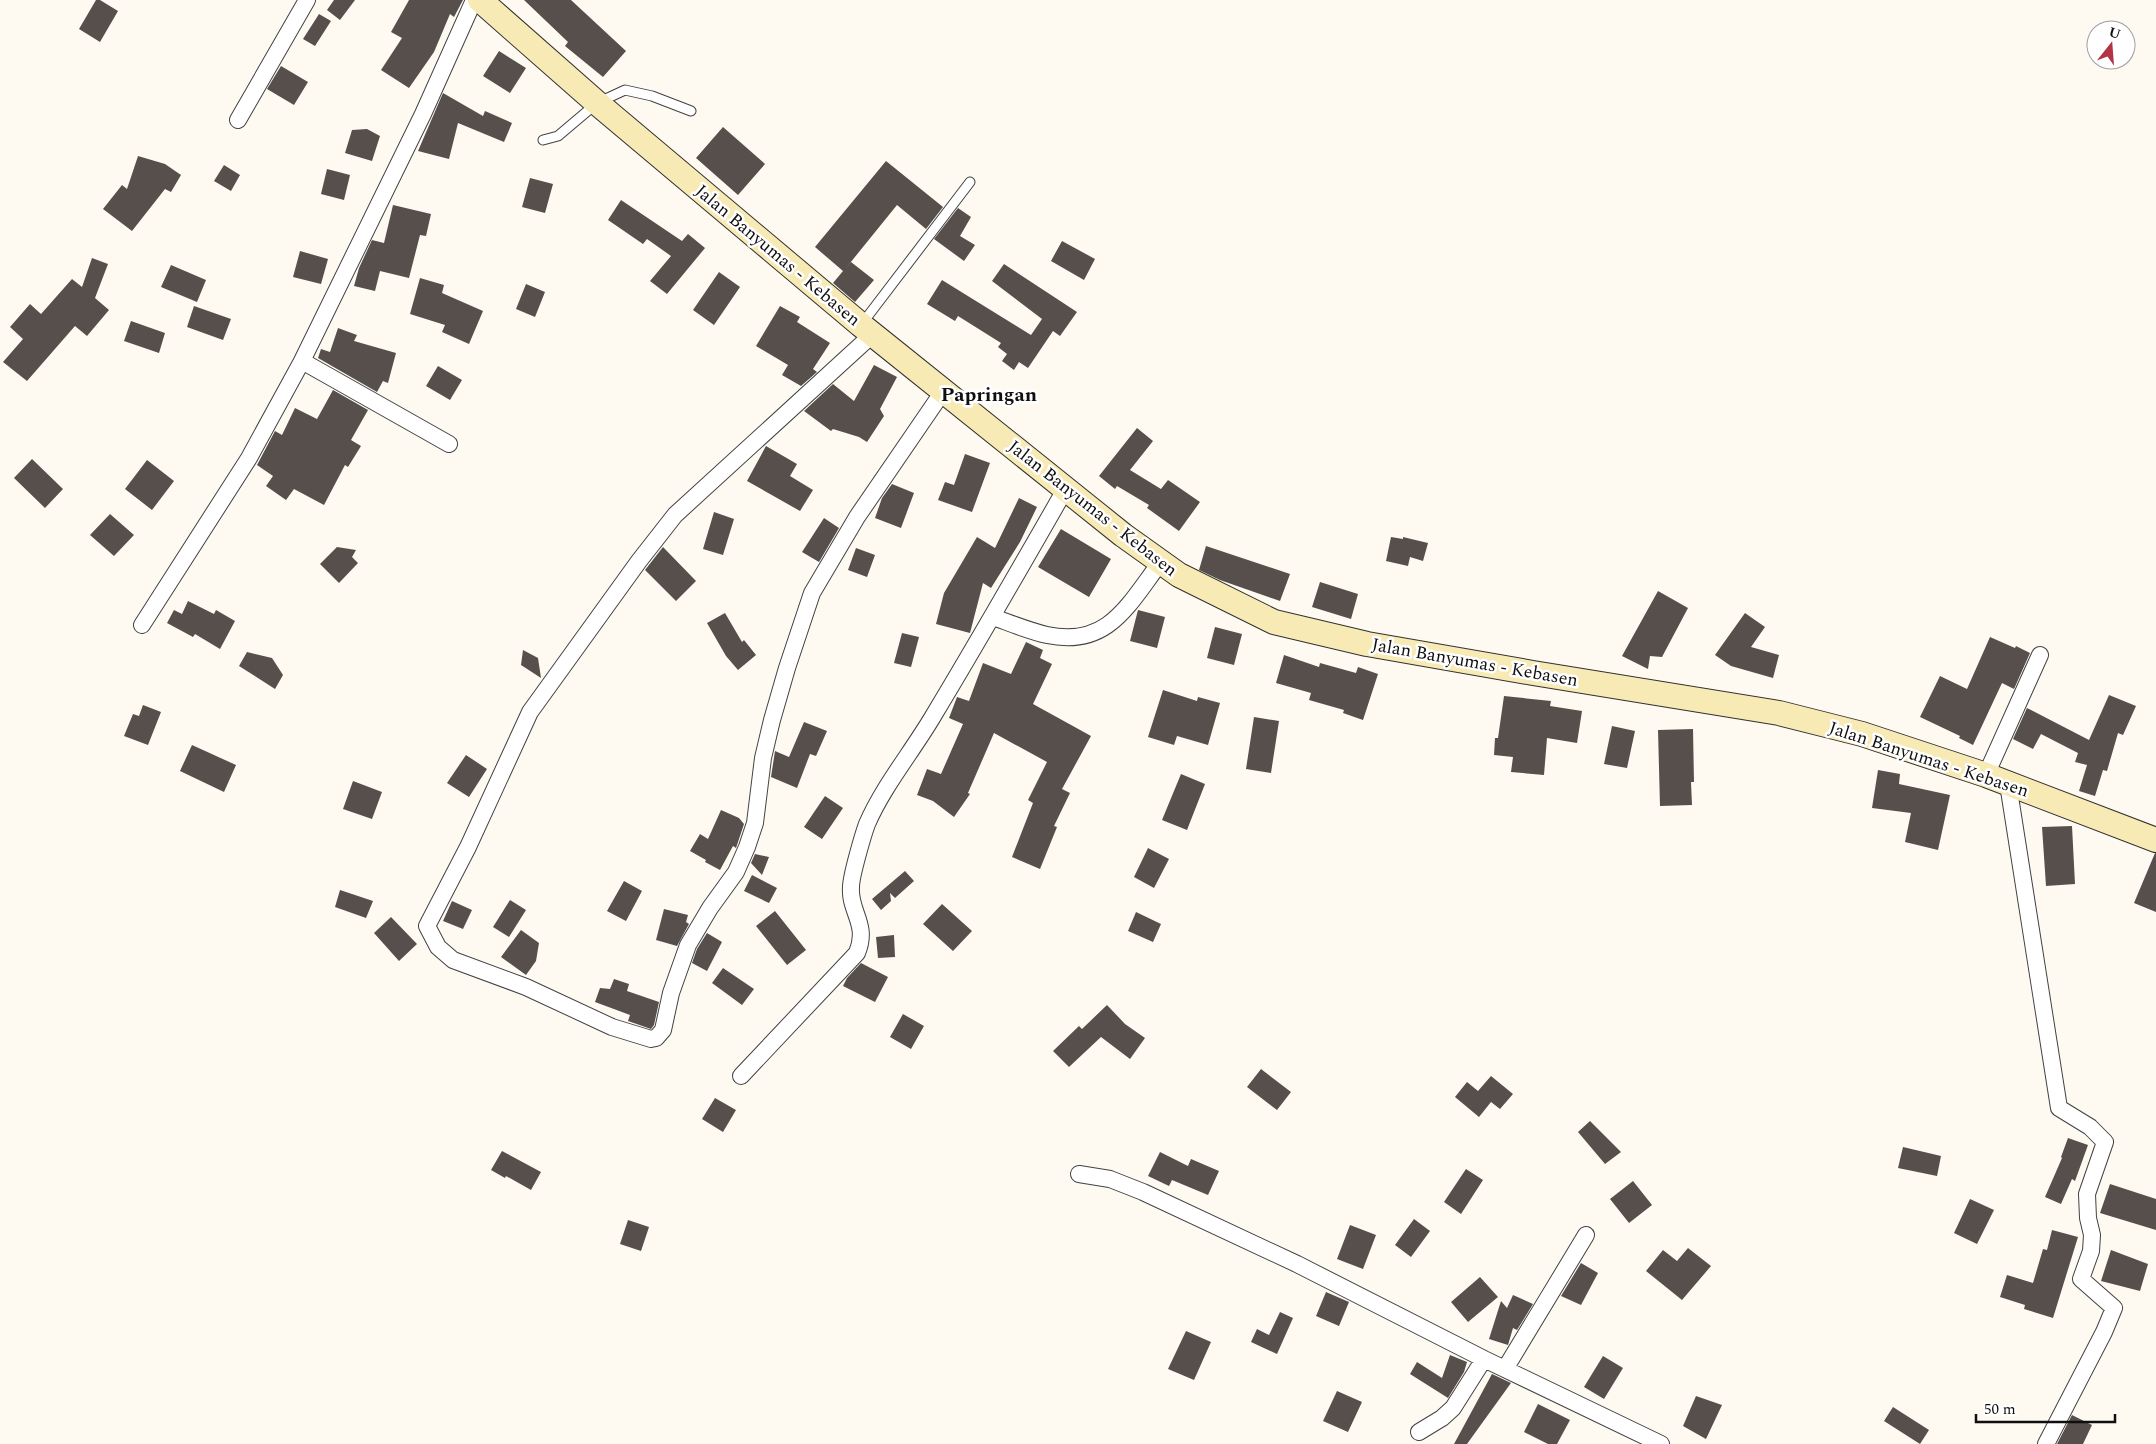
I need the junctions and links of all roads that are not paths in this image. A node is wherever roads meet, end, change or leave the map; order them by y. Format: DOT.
graph roads {
  1 [pos="307,0"];
  2 [pos="474,0"];
  3 [pos="480,0"];
  4 [pos="597,103"];
  5 [pos="691,111"];
  6 [pos="238,120"];
  7 [pos="544,140"];
  8 [pos="970,182"];
  9 [pos="867,330"];
  10 [pos="302,361"];
  11 [pos="944,390"];
  12 [pos="449,444"];
  13 [pos="1066,488"];
  14 [pos="1160,562"];
  15 [pos="992,616"];
  16 [pos="142,625"];
  17 [pos="2040,655"];
  18 [pos="1986,775"];
  19 [pos="2008,784"];
  20 [pos="2156,840"];
  21 [pos="742,1076"];
  22 [pos="1079,1174"];
  23 [pos="1586,1235"];
  24 [pos="1484,1359"];
  25 [pos="1505,1369"];
  26 [pos="1418,1432"];
  27 [pos="1661,1444"];
  28 [pos="2046,1444"];
  1 -- 6 [label="street"];
  2 -- 10 [label="street"];
  3 -- 4 [label="main road, Jalan Banyumas - Kebasen"];
  4 -- 5 [label="lane"];
  4 -- 7 [label="lane"];
  4 -- 9 [label="main road, Jalan Banyumas - Kebasen"];
  8 -- 9 [label="lane"];
  9 -- 11 [label="main road, Jalan Banyumas - Kebasen"];
  9 -- 11 [label="street"];
  10 -- 12 [label="street"];
  10 -- 16 [label="street"];
  11 -- 13 [label="main road, Jalan Banyumas - Kebasen"];
  13 -- 14 [label="main road, Jalan Banyumas - Kebasen"];
  13 -- 15 [label="street"];
  14 -- 15 [label="street"];
  14 -- 18 [label="main road, Jalan Banyumas - Kebasen"];
  15 -- 21 [label="street"];
  17 -- 18 [label="street"];
  18 -- 19 [label="main road, Jalan Banyumas - Kebasen"];
  19 -- 20 [label="main road, Jalan Banyumas - Kebasen"];
  19 -- 28 [label="street"];
  22 -- 24 [label="street"];
  23 -- 25 [label="street"];
  24 -- 25 [label="street"];
  24 -- 26 [label="street"];
  25 -- 27 [label="street"];
}
